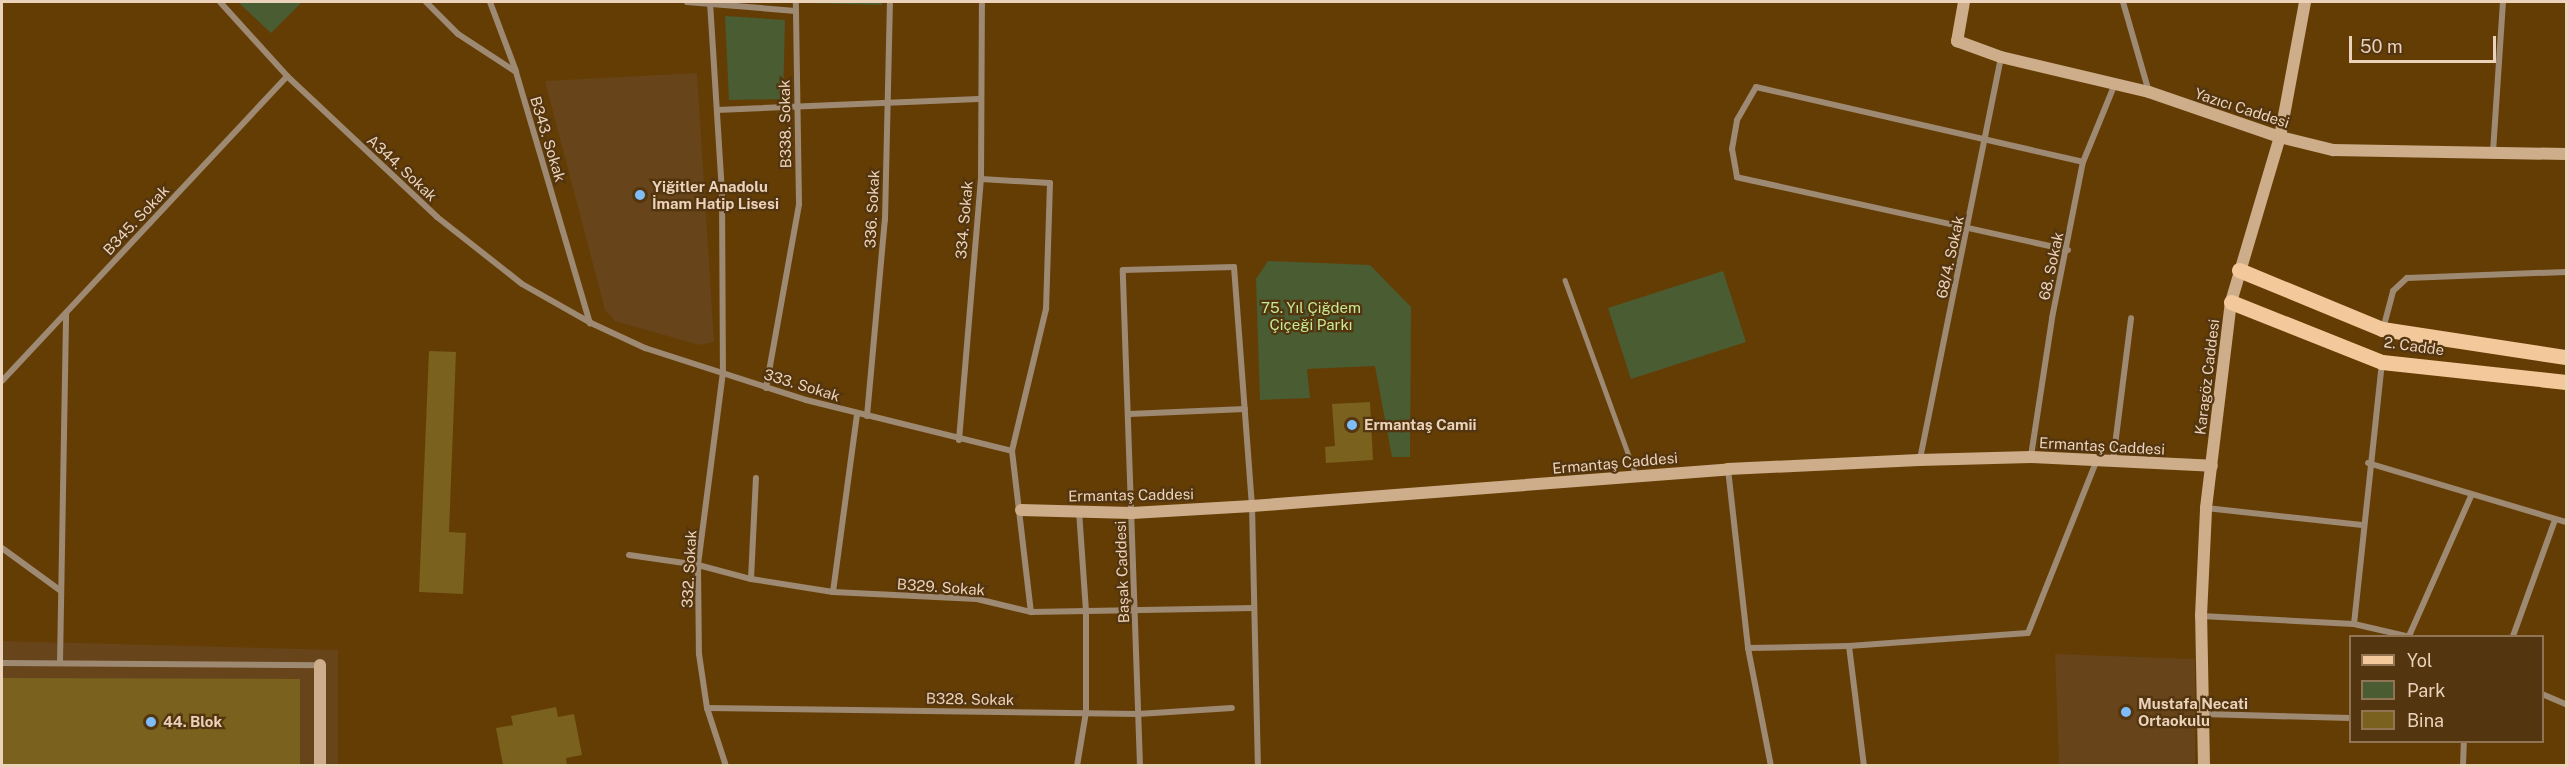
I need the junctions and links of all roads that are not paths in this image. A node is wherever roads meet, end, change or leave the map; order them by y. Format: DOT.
graph roads {
  1 [pos="220,2"];
  2 [pos="426,2"];
  3 [pos="490,2"];
  4 [pos="687,2"];
  5 [pos="796,2"];
  6 [pos="890,2"];
  7 [pos="982,2"];
  8 [pos="1964,2"];
  9 [pos="2123,2"];
  10 [pos="2305,2"];
  11 [pos="2503,2"];
  12 [pos="710,3"];
  13 [pos="796,11"];
  14 [pos="2001,57"];
  15 [pos="516,72"];
  16 [pos="287,76"];
  17 [pos="2114,86"];
  18 [pos="2149,92"];
  19 [pos="979,99"];
  20 [pos="887,104"];
  21 [pos="797,106"];
  22 [pos="717,110"];
  23 [pos="2280,137"];
  24 [pos="1986,138"];
  25 [pos="2493,152"];
  26 [pos="2566,154"];
  27 [pos="2083,162"];
  28 [pos="981,179"];
  29 [pos="1969,227"];
  30 [pos="2068,250"];
  31 [pos="2239,270"];
  32 [pos="2566,272"];
  33 [pos="1565,280"];
  34 [pos="2230,302"];
  35 [pos="66,312"];
  36 [pos="2131,318"];
  37 [pos="591,323"];
  38 [pos="2382,330"];
  39 [pos="2566,357"];
  40 [pos="2382,362"];
  41 [pos="723,372"];
  42 [pos="2,381"];
  43 [pos="2566,382"];
  44 [pos="766,388"];
  45 [pos="1245,409"];
  46 [pos="856,414"];
  47 [pos="1129,414"];
  48 [pos="867,416"];
  49 [pos="959,440"];
  50 [pos="1012,451"];
  51 [pos="2031,457"];
  52 [pos="1919,460"];
  53 [pos="2097,460"];
  54 [pos="2113,461"];
  55 [pos="2368,463"];
  56 [pos="2212,466"];
  57 [pos="1728,469"];
  58 [pos="1636,476"];
  59 [pos="756,478"];
  60 [pos="2472,494"];
  61 [pos="1252,506"];
  62 [pos="2206,508"];
  63 [pos="1021,510"];
  64 [pos="1079,512"];
  65 [pos="1132,513"];
  66 [pos="2555,520"];
  67 [pos="2566,522"];
  68 [pos="2362,525"];
  69 [pos="2,548"];
  70 [pos="629,555"];
  71 [pos="698,565"];
  72 [pos="752,579"];
  73 [pos="61,591"];
  74 [pos="833,592"];
  75 [pos="1254,608"];
  76 [pos="1086,611"];
  77 [pos="1031,612"];
  78 [pos="1135,612"];
  79 [pos="2201,616"];
  80 [pos="2354,624"];
  81 [pos="2403,635"];
  82 [pos="2407,635"];
  83 [pos="2513,635"];
  84 [pos="1849,646"];
  85 [pos="1748,648"];
  86 [pos="2,663"];
  87 [pos="60,663"];
  88 [pos="320,665"];
  89 [pos="2544,695"];
  90 [pos="2566,704"];
  91 [pos="707,708"];
  92 [pos="1232,708"];
  93 [pos="1086,712"];
  94 [pos="1138,714"];
  95 [pos="2203,714"];
  96 [pos="2349,718"];
  97 [pos="2464,743"];
  98 [pos="320,765"];
  99 [pos="726,765"];
  100 [pos="1077,765"];
  101 [pos="1140,765"];
  102 [pos="1258,765"];
  103 [pos="1771,765"];
  104 [pos="1864,765"];
  105 [pos="2204,765"];
  106 [pos="2463,765"];
  1 -- 16 [label="street, A344. Sokak"];
  2 -- 15 [label="street"];
  3 -- 15 [label="street, B343. Sokak"];
  4 -- 12 [label="street"];
  5 -- 13 [label="street, B338. Sokak"];
  6 -- 20 [label="street, 336. Sokak"];
  7 -- 19 [label="street, 334. Sokak"];
  8 -- 14 [label="main road, Yazıcı Caddesi"];
  9 -- 18 [label="street"];
  10 -- 23 [label="main road, Karagöz Caddesi"];
  11 -- 25 [label="street"];
  12 -- 13 [label="street"];
  12 -- 22 [label="street, 332. Sokak"];
  13 -- 21 [label="street, B338. Sokak"];
  14 -- 17 [label="main road, Yazıcı Caddesi"];
  14 -- 24 [label="street, 68/4. Sokak"];
  15 -- 37 [label="street, B343. Sokak"];
  16 -- 35 [label="street, B345. Sokak"];
  16 -- 37 [label="street, A344. Sokak"];
  17 -- 18 [label="main road, Yazıcı Caddesi"];
  17 -- 27 [label="street, 68. Sokak"];
  18 -- 23 [label="main road, Yazıcı Caddesi"];
  19 -- 20 [label="street"];
  19 -- 28 [label="street, 334. Sokak"];
  20 -- 21 [label="street"];
  20 -- 48 [label="street, 336. Sokak"];
  21 -- 22 [label="street"];
  21 -- 44 [label="street, B338. Sokak"];
  22 -- 41 [label="street, 332. Sokak"];
  23 -- 25 [label="main road, Yazıcı Caddesi"];
  23 -- 31 [label="main road, Karagöz Caddesi"];
  24 -- 27 [label="street"];
  24 -- 29 [label="street, 68/4. Sokak"];
  24 -- 29 [label="street"];
  25 -- 26 [label="main road, Yazıcı Caddesi"];
  27 -- 30 [label="street, 68. Sokak"];
  28 -- 49 [label="street, 334. Sokak"];
  28 -- 50 [label="street"];
  29 -- 30 [label="street"];
  29 -- 52 [label="street, 68/4. Sokak"];
  30 -- 51 [label="street, 68. Sokak"];
  31 -- 34 [label="main road, Karagöz Caddesi"];
  31 -- 38 [label="main road, 2. Cadde"];
  32 -- 38 [label="street"];
  33 -- 58 [label="lane"];
  34 -- 40 [label="main road, 2. Cadde"];
  34 -- 56 [label="main road, Karagöz Caddesi"];
  35 -- 42 [label="street, B345. Sokak"];
  35 -- 73 [label="street"];
  36 -- 54 [label="street"];
  37 -- 41 [label="street, 333. Sokak"];
  38 -- 39 [label="main road, 2. Cadde"];
  40 -- 43 [label="main road, 2. Cadde"];
  40 -- 55 [label="street"];
  41 -- 44 [label="street, 333. Sokak"];
  41 -- 71 [label="street, 332. Sokak"];
  44 -- 46 [label="street, 333. Sokak"];
  45 -- 47 [label="street"];
  45 -- 47 [label="street, Başak Caddesi"];
  45 -- 61 [label="street"];
  46 -- 48 [label="street, 333. Sokak"];
  46 -- 74 [label="street"];
  47 -- 65 [label="street, Başak Caddesi"];
  48 -- 49 [label="street, 333. Sokak"];
  49 -- 50 [label="street, 333. Sokak"];
  50 -- 63 [label="street"];
  51 -- 52 [label="main road, Ermantaş Caddesi"];
  51 -- 53 [label="main road, Ermantaş Caddesi"];
  52 -- 57 [label="main road, Ermantaş Caddesi"];
  53 -- 54 [label="main road, Ermantaş Caddesi"];
  53 -- 84 [label="street"];
  54 -- 56 [label="main road, Ermantaş Caddesi"];
  55 -- 60 [label="street"];
  55 -- 68 [label="street"];
  56 -- 62 [label="main road, Karagöz Caddesi"];
  57 -- 58 [label="main road, Ermantaş Caddesi"];
  57 -- 85 [label="street"];
  58 -- 61 [label="main road, Ermantaş Caddesi"];
  59 -- 72 [label="street"];
  60 -- 66 [label="street"];
  60 -- 82 [label="street"];
  61 -- 65 [label="main road, Ermantaş Caddesi"];
  61 -- 75 [label="street"];
  62 -- 68 [label="street"];
  62 -- 79 [label="main road, Karagöz Caddesi"];
  63 -- 64 [label="main road, Ermantaş Caddesi"];
  63 -- 77 [label="street"];
  64 -- 65 [label="main road, Ermantaş Caddesi"];
  64 -- 76 [label="street"];
  65 -- 78 [label="street, Başak Caddesi"];
  66 -- 67 [label="street"];
  66 -- 83 [label="street"];
  68 -- 80 [label="street"];
  69 -- 73 [label="street"];
  70 -- 71 [label="street, B329. Sokak"];
  71 -- 72 [label="street, B329. Sokak"];
  71 -- 91 [label="street, 332. Sokak"];
  72 -- 74 [label="street, B329. Sokak"];
  73 -- 87 [label="street"];
  74 -- 77 [label="street, B329. Sokak"];
  75 -- 78 [label="street, B329. Sokak"];
  75 -- 102 [label="street"];
  76 -- 77 [label="street, B329. Sokak"];
  76 -- 78 [label="street, B329. Sokak"];
  76 -- 93 [label="street"];
  78 -- 94 [label="street, Başak Caddesi"];
  79 -- 80 [label="street"];
  79 -- 95 [label="main road, Karagöz Caddesi"];
  80 -- 81 [label="street"];
  84 -- 85 [label="street"];
  84 -- 104 [label="street"];
  85 -- 103 [label="street"];
  86 -- 87 [label="street"];
  87 -- 88 [label="street"];
  88 -- 98 [label="main road"];
  89 -- 90 [label="street"];
  91 -- 93 [label="street, B328. Sokak"];
  91 -- 99 [label="street, 332. Sokak"];
  92 -- 94 [label="street, B328. Sokak"];
  93 -- 94 [label="street, B328. Sokak"];
  93 -- 100 [label="street"];
  94 -- 101 [label="street, Başak Caddesi"];
  95 -- 96 [label="street"];
  95 -- 105 [label="main road, Karagöz Caddesi"];
  97 -- 106 [label="street"];
}
